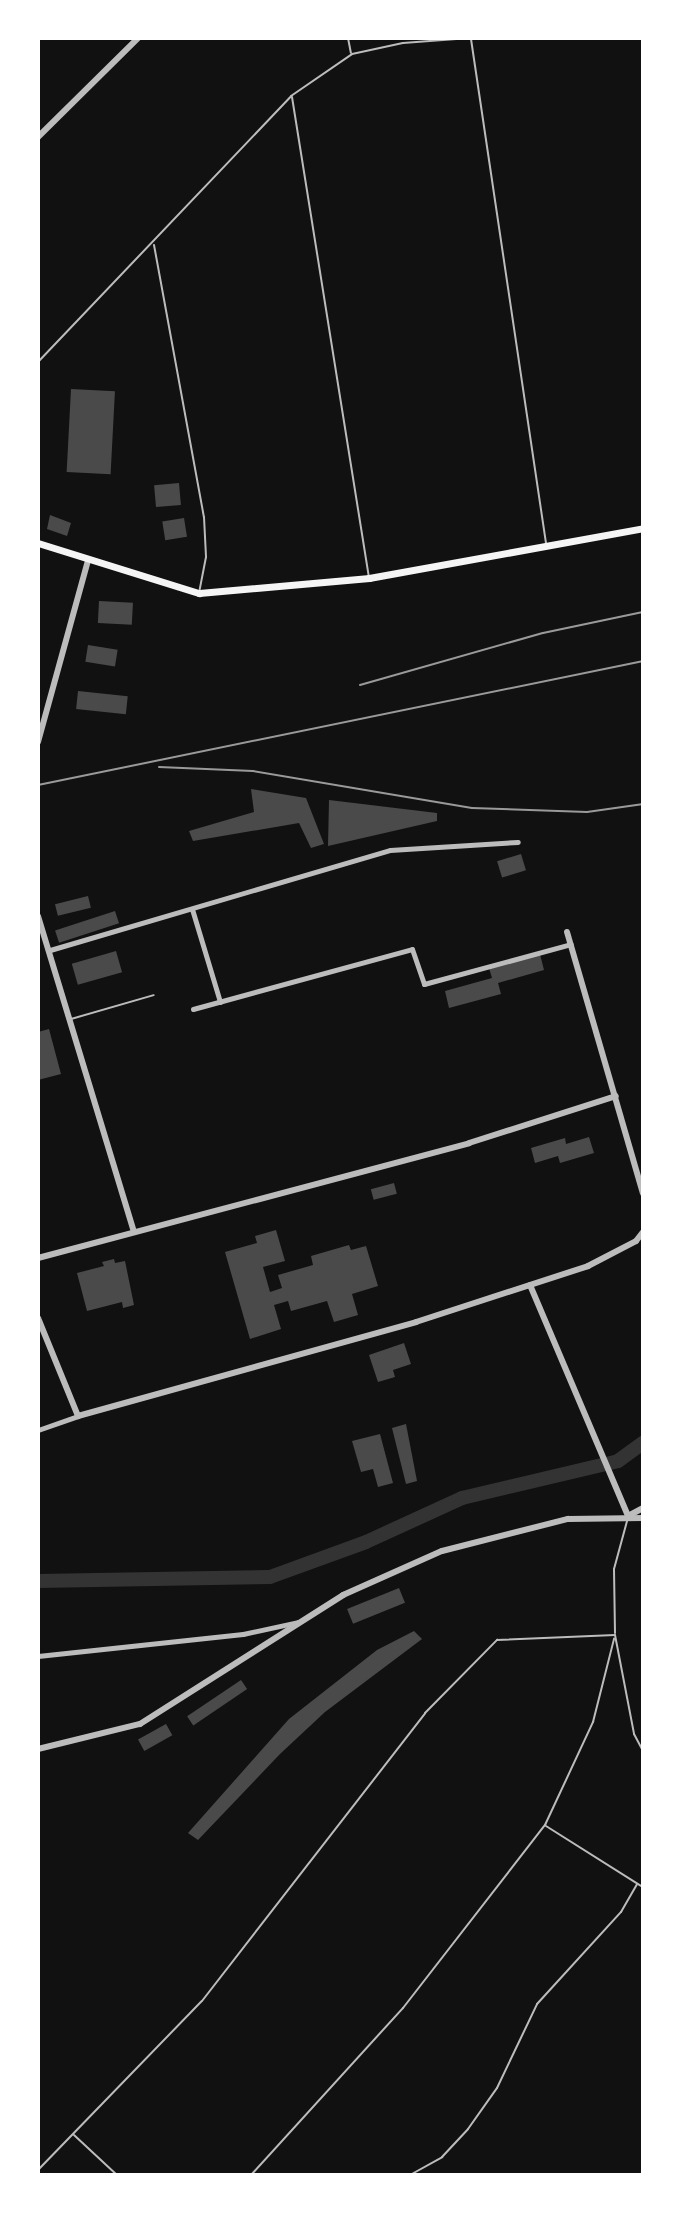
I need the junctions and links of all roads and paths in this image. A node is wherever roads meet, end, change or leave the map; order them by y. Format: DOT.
graph roads {
  1 [pos="138,38"];
  2 [pos="348,38"];
  3 [pos="471,38"];
  4 [pos="352,54"];
  5 [pos="291,96"];
  6 [pos="38,137"];
  7 [pos="154,244"];
  8 [pos="38,362"];
  9 [pos="643,528"];
  10 [pos="38,543"];
  11 [pos="546,546"];
  12 [pos="88,561"];
  13 [pos="369,578"];
  14 [pos="199,593"];
  15 [pos="38,742"];
  16 [pos="518,842"];
  17 [pos="192,909"];
  18 [pos="38,916"];
  19 [pos="567,932"];
  20 [pos="571,944"];
  21 [pos="38,946"];
  22 [pos="49,947"];
  23 [pos="154,995"];
  24 [pos="220,1002"];
  25 [pos="193,1009"];
  26 [pos="71,1019"];
  27 [pos="616,1096"];
  28 [pos="643,1193"];
  29 [pos="134,1231"];
  30 [pos="643,1232"];
  31 [pos="640,1240"];
  32 [pos="38,1258"];
  33 [pos="530,1285"];
  34 [pos="38,1318"];
  35 [pos="78,1416"];
  36 [pos="38,1430"];
  37 [pos="643,1508"];
  38 [pos="628,1516"];
  39 [pos="643,1518"];
  40 [pos="303,1621"];
  41 [pos="615,1635"];
  42 [pos="38,1656"];
  43 [pos="38,1749"];
  44 [pos="643,1751"];
  45 [pos="545,1825"];
  46 [pos="637,1884"];
  47 [pos="643,1887"];
  48 [pos="73,2134"];
  49 [pos="38,2170"];
  50 [pos="117,2175"];
  51 [pos="251,2175"];
  52 [pos="410,2175"];
  1 -- 6 [label="street"];
  2 -- 4 [label="lane"];
  3 -- 4 [label="lane"];
  3 -- 11 [label="lane"];
  4 -- 5 [label="lane"];
  5 -- 7 [label="lane"];
  5 -- 13 [label="lane"];
  7 -- 8 [label="lane"];
  7 -- 14 [label="lane"];
  9 -- 11 [label="main road"];
  10 -- 12 [label="main road"];
  11 -- 13 [label="main road"];
  12 -- 14 [label="main road"];
  12 -- 15 [label="street"];
  13 -- 14 [label="main road"];
  16 -- 17 [label="street"];
  17 -- 22 [label="street"];
  17 -- 24 [label="street"];
  18 -- 22 [label="street"];
  19 -- 20 [label="street"];
  20 -- 24 [label="street"];
  20 -- 27 [label="street"];
  21 -- 22 [label="lane"];
  22 -- 26 [label="street"];
  23 -- 26 [label="lane"];
  24 -- 25 [label="street"];
  26 -- 29 [label="street"];
  27 -- 28 [label="street"];
  27 -- 29 [label="street"];
  29 -- 32 [label="street"];
  30 -- 31 [label="street"];
  31 -- 33 [label="street"];
  33 -- 35 [label="street"];
  33 -- 38 [label="street"];
  34 -- 35 [label="street"];
  35 -- 36 [label="street"];
  37 -- 38 [label="street"];
  38 -- 39 [label="street"];
  38 -- 40 [label="street"];
  38 -- 41 [label="lane"];
  40 -- 42 [label="street"];
  40 -- 43 [label="street"];
  41 -- 44 [label="lane"];
  41 -- 45 [label="lane"];
  41 -- 48 [label="lane"];
  45 -- 46 [label="lane"];
  45 -- 51 [label="lane"];
  46 -- 47 [label="lane"];
  46 -- 52 [label="lane"];
  48 -- 49 [label="lane"];
  48 -- 50 [label="lane"];
}
